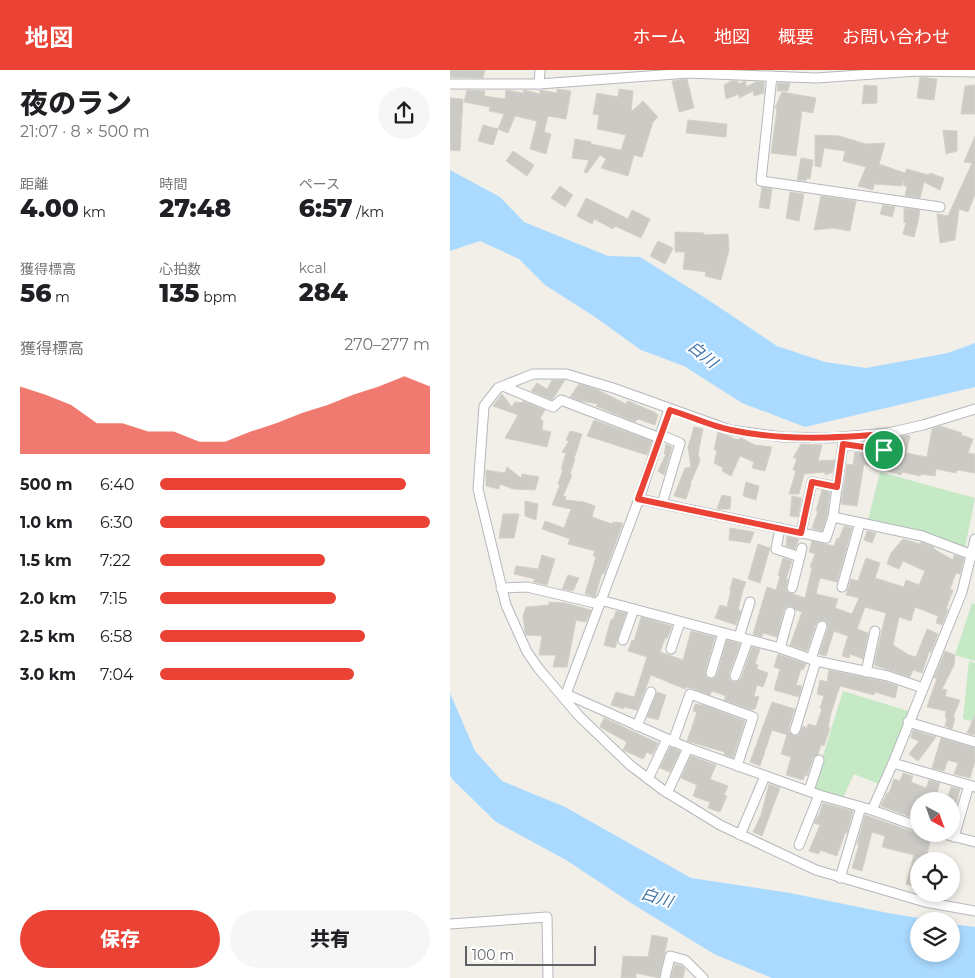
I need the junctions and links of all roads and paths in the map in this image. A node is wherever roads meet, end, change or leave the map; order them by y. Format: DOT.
graph roads {
  1 [pos="540,70"];
  2 [pos="917,70"];
  3 [pos="975,72"];
  4 [pos="772,76"];
  5 [pos="450,84"];
  6 [pos="539,84"];
  7 [pos="940,208"];
  8 [pos="503,386"];
  9 [pos="975,409"];
  10 [pos="670,410"];
  11 [pos="888,434"];
  12 [pos="660,437"];
  13 [pos="837,487"];
  14 [pos="638,499"];
  15 [pos="662,504"];
  16 [pos="833,517"];
  17 [pos="860,523"];
  18 [pos="780,528"];
  19 [pos="801,533"];
  20 [pos="975,539"];
  21 [pos="974,555"];
  22 [pos="842,587"];
  23 [pos="501,588"];
  24 [pos="792,588"];
  25 [pos="600,602"];
  26 [pos="750,602"];
  27 [pos="634,609"];
  28 [pos="790,612"];
  29 [pos="680,622"];
  30 [pos="822,626"];
  31 [pos="875,631"];
  32 [pos="723,633"];
  33 [pos="743,638"];
  34 [pos="623,640"];
  35 [pos="780,648"];
  36 [pos="671,649"];
  37 [pos="813,660"];
  38 [pos="866,672"];
  39 [pos="711,673"];
  40 [pos="735,676"];
  41 [pos="923,688"];
  42 [pos="651,692"];
  43 [pos="564,696"];
  44 [pos="908,722"];
  45 [pos="637,726"];
  46 [pos="795,730"];
  47 [pos="670,740"];
  48 [pos="975,742"];
  49 [pos="688,748"];
  50 [pos="819,760"];
  51 [pos="893,763"];
  52 [pos="738,766"];
  53 [pos="765,776"];
  54 [pos="648,779"];
  55 [pos="972,786"];
  56 [pos="809,791"];
  57 [pos="667,793"];
  58 [pos="819,794"];
  59 [pos="861,807"];
  60 [pos="872,810"];
  61 [pos="960,819"];
  62 [pos="910,824"];
  63 [pos="740,835"];
  64 [pos="960,838"];
  65 [pos="975,842"];
  66 [pos="799,845"];
  67 [pos="840,878"];
  68 [pos="975,911"];
  69 [pos="450,924"];
  70 [pos="548,978"];
  71 [pos="665,978"];
  72 [pos="703,978"];
  1 -- 6 [label="street"];
  2 -- 3 [label="street"];
  2 -- 4 [label="street"];
  4 -- 6 [label="street"];
  4 -- 7 [label="street"];
  5 -- 6 [label="street"];
  8 -- 10 [label="street"];
  8 -- 12 [label="street"];
  8 -- 23 [label="street"];
  9 -- 11 [label="street"];
  10 -- 11 [label="street"];
  10 -- 12 [label="street"];
  11 -- 13 [label="street"];
  12 -- 14 [label="street"];
  12 -- 15 [label="street"];
  13 -- 16 [label="street"];
  13 -- 19 [label="street"];
  14 -- 15 [label="street"];
  14 -- 25 [label="street"];
  15 -- 18 [label="street"];
  16 -- 17 [label="street"];
  16 -- 19 [label="street"];
  17 -- 21 [label="street"];
  17 -- 22 [label="street"];
  18 -- 19 [label="street"];
  18 -- 24 [label="street"];
  20 -- 21 [label="street"];
  21 -- 41 [label="street"];
  23 -- 25 [label="street"];
  23 -- 43 [label="street"];
  25 -- 27 [label="street"];
  25 -- 43 [label="street"];
  26 -- 33 [label="street"];
  27 -- 29 [label="street"];
  27 -- 34 [label="street"];
  28 -- 35 [label="street"];
  29 -- 32 [label="street"];
  29 -- 36 [label="street"];
  30 -- 37 [label="street"];
  31 -- 38 [label="street"];
  32 -- 33 [label="street"];
  32 -- 39 [label="street"];
  33 -- 35 [label="street"];
  33 -- 40 [label="street"];
  35 -- 37 [label="street"];
  37 -- 38 [label="street"];
  37 -- 46 [label="street"];
  38 -- 41 [label="street"];
  41 -- 44 [label="street"];
  42 -- 45 [label="street"];
  43 -- 45 [label="street"];
  43 -- 54 [label="street"];
  44 -- 48 [label="street"];
  44 -- 51 [label="street"];
  45 -- 47 [label="street"];
  47 -- 49 [label="street"];
  47 -- 52 [label="street"];
  47 -- 54 [label="street"];
  49 -- 52 [label="street"];
  49 -- 57 [label="street"];
  50 -- 56 [label="street"];
  51 -- 55 [label="street"];
  51 -- 60 [label="street"];
  52 -- 53 [label="street"];
  53 -- 56 [label="street"];
  53 -- 63 [label="street"];
  54 -- 57 [label="street"];
  55 -- 61 [label="street"];
  56 -- 58 [label="street"];
  57 -- 63 [label="street"];
  58 -- 59 [label="street"];
  58 -- 66 [label="street"];
  59 -- 60 [label="street"];
  59 -- 67 [label="street"];
  60 -- 62 [label="street"];
  63 -- 67 [label="street"];
  64 -- 65 [label="street"];
  67 -- 68 [label="street"];
  69 -- 70 [label="street"];
  71 -- 72 [label="street"];
}
